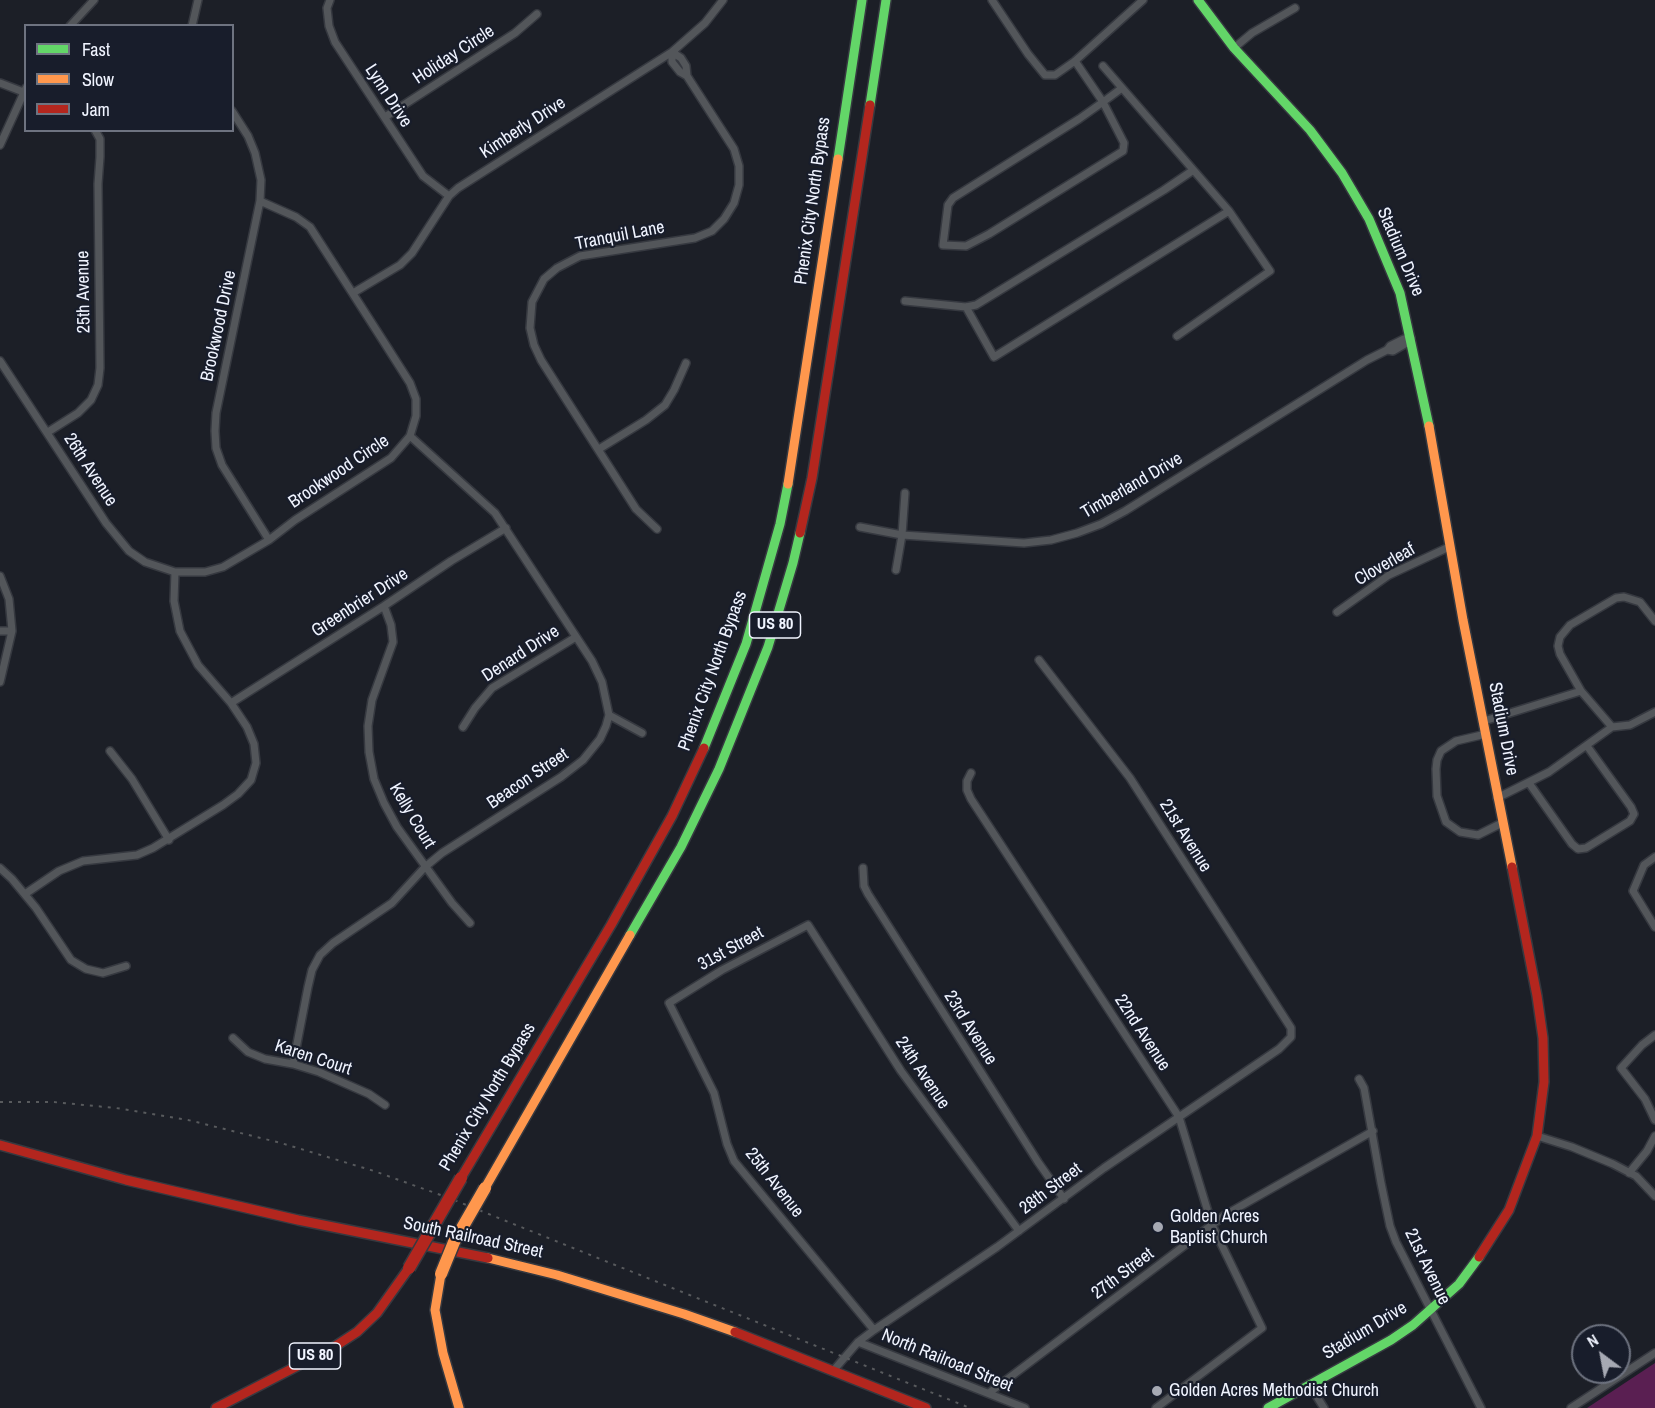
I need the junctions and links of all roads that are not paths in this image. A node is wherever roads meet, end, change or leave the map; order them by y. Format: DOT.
graph roads {
  1 [pos="94,0"];
  2 [pos="198,0"];
  3 [pos="330,0"];
  4 [pos="723,0"];
  5 [pos="862,0"];
  6 [pos="886,0"];
  7 [pos="992,0"];
  8 [pos="1143,0"];
  9 [pos="1198,0"];
  10 [pos="1296,8"];
  11 [pos="537,14"];
  12 [pos="72,24"];
  13 [pos="192,24"];
  14 [pos="1234,48"];
  15 [pos="672,52"];
  16 [pos="1075,61"];
  17 [pos="1103,66"];
  18 [pos="0,83"];
  19 [pos="1122,88"];
  20 [pos="24,91"];
  21 [pos="24,93"];
  22 [pos="1104,102"];
  23 [pos="234,114"];
  24 [pos="385,117"];
  25 [pos="96,132"];
  26 [pos="0,145"];
  27 [pos="1192,171"];
  28 [pos="449,196"];
  29 [pos="260,201"];
  30 [pos="1228,212"];
  31 [pos="353,293"];
  32 [pos="905,302"];
  33 [pos="966,307"];
  34 [pos="1177,336"];
  35 [pos="1411,338"];
  36 [pos="0,361"];
  37 [pos="686,363"];
  38 [pos="48,432"];
  39 [pos="410,436"];
  40 [pos="599,449"];
  41 [pos="905,493"];
  42 [pos="860,527"];
  43 [pos="506,528"];
  44 [pos="657,529"];
  45 [pos="902,535"];
  46 [pos="269,540"];
  47 [pos="1449,547"];
  48 [pos="896,570"];
  49 [pos="175,572"];
  50 [pos="0,576"];
  51 [pos="384,606"];
  52 [pos="1337,612"];
  53 [pos="1655,621"];
  54 [pos="0,631"];
  55 [pos="12,631"];
  56 [pos="576,637"];
  57 [pos="1040,660"];
  58 [pos="0,682"];
  59 [pos="1581,691"];
  60 [pos="231,703"];
  61 [pos="1655,712"];
  62 [pos="609,715"];
  63 [pos="463,727"];
  64 [pos="1612,727"];
  65 [pos="1485,728"];
  66 [pos="642,733"];
  67 [pos="1587,746"];
  68 [pos="110,751"];
  69 [pos="971,773"];
  70 [pos="1529,783"];
  71 [pos="1497,798"];
  72 [pos="1502,824"];
  73 [pos="169,840"];
  74 [pos="1655,857"];
  75 [pos="426,867"];
  76 [pos="0,868"];
  77 [pos="863,868"];
  78 [pos="25,894"];
  79 [pos="470,923"];
  80 [pos="808,925"];
  81 [pos="1655,927"];
  82 [pos="126,966"];
  83 [pos="669,1003"];
  84 [pos="1655,1035"];
  85 [pos="1291,1037"];
  86 [pos="233,1038"];
  87 [pos="293,1064"];
  88 [pos="1359,1079"];
  89 [pos="385,1105"];
  90 [pos="1179,1117"];
  91 [pos="1655,1120"];
  92 [pos="1373,1131"];
  93 [pos="1537,1136"];
  94 [pos="1655,1136"];
  95 [pos="0,1145"];
  96 [pos="1629,1173"];
  97 [pos="1655,1196"];
  98 [pos="1064,1199"];
  99 [pos="1212,1225"];
  100 [pos="1019,1231"];
  101 [pos="1431,1311"];
  102 [pos="874,1330"];
  103 [pos="858,1342"];
  104 [pos="1655,1353"];
  105 [pos="833,1371"];
  106 [pos="1309,1384"];
  107 [pos="989,1394"];
  108 [pos="216,1408"];
  109 [pos="459,1408"];
  110 [pos="926,1408"];
  111 [pos="1025,1408"];
  112 [pos="1156,1408"];
  113 [pos="1268,1408"];
  114 [pos="1324,1408"];
  115 [pos="1481,1408"];
  116 [pos="1571,1408"];
  1 -- 12 [label="street"];
  2 -- 13 [label="street"];
  3 -- 24 [label="street, Lynn Drive"];
  4 -- 15 [label="street, Kimberly Drive"];
  5 -- 108 [label="main road, Phenix City North Bypass / US 80, bridge"];
  6 -- 109 [label="main road, US 80, bridge"];
  7 -- 16 [label="street"];
  8 -- 16 [label="street"];
  9 -- 14 [label="main road, Stadium Drive"];
  10 -- 14 [label="street"];
  11 -- 24 [label="street, Holiday Circle"];
  14 -- 35 [label="main road, Stadium Drive"];
  15 -- 28 [label="street, Kimberly Drive"];
  15 -- 40 [label="street, Tranquil Lane"];
  16 -- 22 [label="street"];
  17 -- 19 [label="street"];
  18 -- 20 [label="street"];
  19 -- 22 [label="street"];
  19 -- 27 [label="street"];
  21 -- 26 [label="street"];
  22 -- 22 [label="street"];
  23 -- 29 [label="street, Brookwood Drive"];
  24 -- 28 [label="street, Lynn Drive"];
  25 -- 38 [label="street, 25th Avenue"];
  27 -- 30 [label="street"];
  27 -- 33 [label="street"];
  28 -- 31 [label="street, Kimberly Drive"];
  29 -- 31 [label="street, Brookwood Circle"];
  29 -- 46 [label="street, Brookwood Drive"];
  30 -- 33 [label="street"];
  30 -- 34 [label="street"];
  31 -- 39 [label="street, Brookwood Circle"];
  32 -- 33 [label="street"];
  35 -- 45 [label="street, Timberland Drive"];
  35 -- 47 [label="main road, Stadium Drive"];
  36 -- 38 [label="street, 26th Avenue"];
  37 -- 40 [label="street"];
  38 -- 49 [label="street, 26th Avenue"];
  39 -- 43 [label="street"];
  39 -- 46 [label="street, Brookwood Circle"];
  40 -- 44 [label="street, Tranquil Lane"];
  41 -- 45 [label="street"];
  42 -- 45 [label="street, Timberland Drive"];
  43 -- 51 [label="street, Greenbrier Drive"];
  43 -- 56 [label="street"];
  45 -- 48 [label="street"];
  46 -- 49 [label="street, Brookwood Circle"];
  47 -- 52 [label="street, Cloverleaf"];
  47 -- 65 [label="main road, Stadium Drive"];
  49 -- 60 [label="street"];
  50 -- 55 [label="street"];
  51 -- 60 [label="street, Greenbrier Drive"];
  51 -- 75 [label="street, Kelly Court"];
  53 -- 59 [label="street"];
  54 -- 55 [label="street"];
  55 -- 58 [label="street"];
  56 -- 62 [label="street"];
  56 -- 63 [label="street, Denard Drive"];
  57 -- 85 [label="street, 21st Avenue"];
  59 -- 64 [label="street"];
  59 -- 65 [label="street"];
  60 -- 73 [label="street"];
  61 -- 64 [label="street"];
  62 -- 66 [label="street"];
  62 -- 75 [label="street, Beacon Street"];
  64 -- 67 [label="street"];
  65 -- 71 [label="main road, Stadium Drive"];
  65 -- 72 [label="street"];
  67 -- 70 [label="street"];
  67 -- 70 [label="street"];
  68 -- 73 [label="street"];
  69 -- 90 [label="street, 22nd Avenue"];
  70 -- 71 [label="street"];
  71 -- 72 [label="main road, Stadium Drive"];
  72 -- 93 [label="main road, Stadium Drive"];
  73 -- 78 [label="street"];
  74 -- 81 [label="street"];
  75 -- 79 [label="street, Kelly Court"];
  75 -- 87 [label="street, Beacon Street"];
  76 -- 78 [label="street"];
  77 -- 98 [label="street, 23rd Avenue"];
  78 -- 82 [label="street"];
  80 -- 83 [label="street, 31st Street"];
  80 -- 100 [label="street, 24th Avenue"];
  83 -- 102 [label="street, 25th Avenue"];
  84 -- 91 [label="street"];
  85 -- 90 [label="street, 28th Street"];
  86 -- 87 [label="street, Karen Court"];
  87 -- 89 [label="street, Karen Court"];
  88 -- 92 [label="street, 21st Avenue"];
  90 -- 98 [label="street, 28th Street"];
  90 -- 99 [label="street, 22nd Avenue"];
  92 -- 99 [label="street, 27th Street"];
  92 -- 101 [label="street, 21st Avenue"];
  93 -- 96 [label="street"];
  93 -- 101 [label="main road, Stadium Drive"];
  94 -- 96 [label="street"];
  95 -- 105 [label="main road, South Railroad Street"];
  96 -- 97 [label="street"];
  98 -- 100 [label="street, 28th Street"];
  99 -- 107 [label="street, 27th Street"];
  99 -- 112 [label="street, 22nd Avenue"];
  100 -- 102 [label="street, 28th Street"];
  101 -- 106 [label="main road, Stadium Drive"];
  101 -- 115 [label="street, 21st Avenue"];
  102 -- 103 [label="street, 28th Street"];
  103 -- 105 [label="street, 28th Street"];
  103 -- 107 [label="street, North Railroad Street"];
  104 -- 116 [label="street"];
  105 -- 110 [label="main road, South Railroad Street"];
  106 -- 113 [label="main road, Stadium Drive"];
  106 -- 114 [label="street"];
  107 -- 111 [label="street, North Railroad Street"];
}
